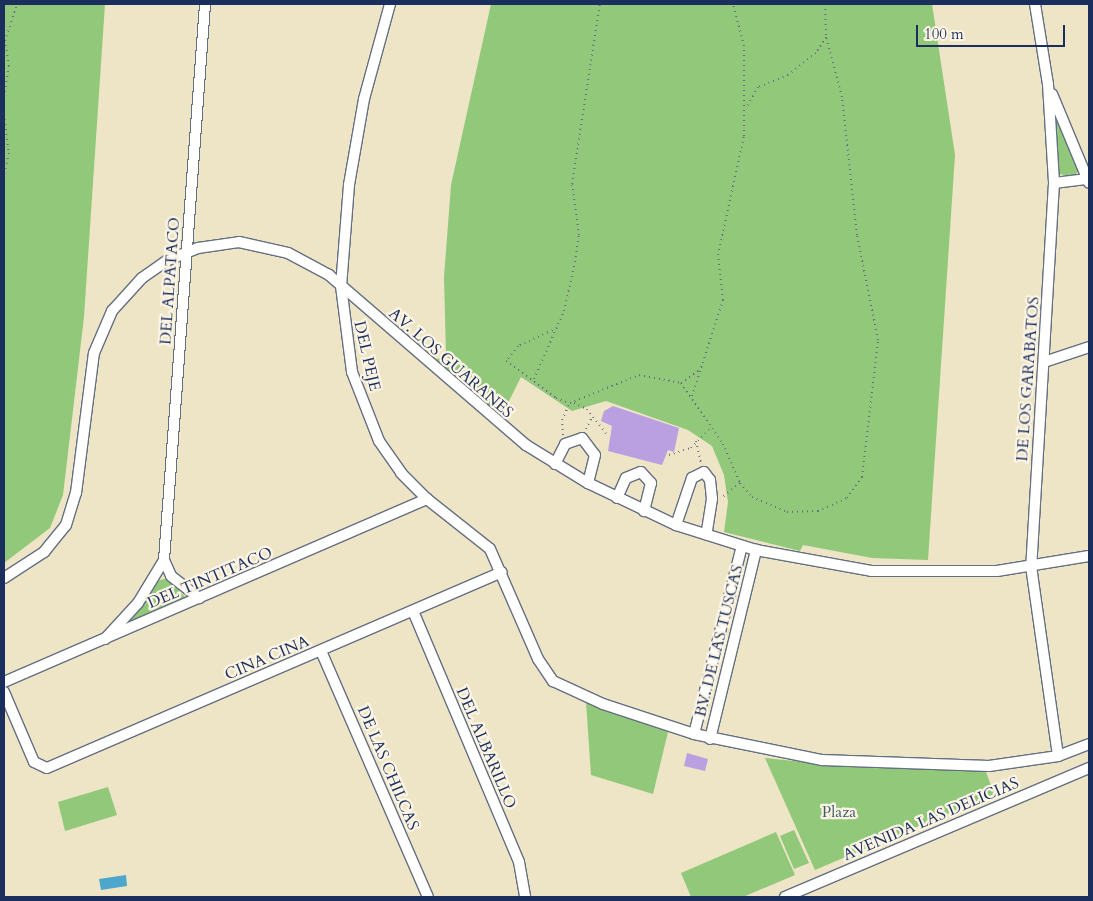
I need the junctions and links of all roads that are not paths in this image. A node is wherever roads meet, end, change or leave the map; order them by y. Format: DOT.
graph roads {
  1 [pos="205,4"];
  2 [pos="390,4"];
  3 [pos="1035,4"];
  4 [pos="1048,84"];
  5 [pos="1088,181"];
  6 [pos="1054,183"];
  7 [pos="187,251"];
  8 [pos="341,286"];
  9 [pos="1089,347"];
  10 [pos="1044,362"];
  11 [pos="555,464"];
  12 [pos="588,483"];
  13 [pos="617,498"];
  14 [pos="427,499"];
  15 [pos="644,511"];
  16 [pos="676,525"];
  17 [pos="706,535"];
  18 [pos="742,546"];
  19 [pos="756,550"];
  20 [pos="1089,556"];
  21 [pos="164,560"];
  22 [pos="1031,566"];
  23 [pos="502,572"];
  24 [pos="171,576"];
  25 [pos="156,577"];
  26 [pos="4,578"];
  27 [pos="199,598"];
  28 [pos="414,611"];
  29 [pos="105,639"];
  30 [pos="321,651"];
  31 [pos="4,682"];
  32 [pos="4,692"];
  33 [pos="694,734"];
  34 [pos="710,738"];
  35 [pos="1089,744"];
  36 [pos="1058,756"];
  37 [pos="1089,768"];
  38 [pos="428,897"];
  39 [pos="525,897"];
  40 [pos="784,897"];
  1 -- 7 [label="street, DEL ALPATACO"];
  2 -- 8 [label="street, DEL PEJE"];
  3 -- 4 [label="street, DE LOS GARABATOS"];
  4 -- 5 [label="street"];
  4 -- 6 [label="street, DE LOS GARABATOS"];
  5 -- 6 [label="street"];
  6 -- 10 [label="street, DE LOS GARABATOS"];
  7 -- 8 [label="street, AV. LOS GUARANES"];
  7 -- 21 [label="street, DEL ALPATACO"];
  7 -- 26 [label="street, AV. LOS GUARANES"];
  8 -- 11 [label="street, AV. LOS GUARANES"];
  8 -- 14 [label="street, DEL PEJE"];
  9 -- 10 [label="street"];
  10 -- 22 [label="street, DE LOS GARABATOS"];
  11 -- 12 [label="street, AV. LOS GUARANES"];
  11 -- 12 [label="street"];
  12 -- 13 [label="street, AV. LOS GUARANES"];
  13 -- 15 [label="street, AV. LOS GUARANES"];
  13 -- 15 [label="street"];
  14 -- 23 [label="street, DEL PEJE"];
  14 -- 27 [label="street, DEL TINTITACO"];
  15 -- 16 [label="street, AV. LOS GUARANES"];
  16 -- 17 [label="street, AV. LOS GUARANES"];
  16 -- 17 [label="street"];
  17 -- 18 [label="street, AV. LOS GUARANES"];
  18 -- 19 [label="street, AV. LOS GUARANES"];
  18 -- 33 [label="street, BV. DE LAS TUSCAS"];
  19 -- 22 [label="street, AV. LOS GUARANES"];
  19 -- 34 [label="street, BV. DE LAS TUSCAS"];
  20 -- 22 [label="street, AV. LOS GUARANES"];
  21 -- 24 [label="street, DEL ALPATACO"];
  21 -- 25 [label="street, DEL ALPATACO"];
  22 -- 36 [label="street, DE LOS GARABATOS"];
  23 -- 28 [label="street, CINA CINA"];
  23 -- 33 [label="street, DEL PEJE"];
  24 -- 25 [label="street"];
  24 -- 27 [label="street, DEL ALPATACO"];
  25 -- 29 [label="street, DEL ALPATACO"];
  27 -- 29 [label="street, DEL TINTITACO"];
  28 -- 30 [label="street, CINA CINA"];
  28 -- 39 [label="street, DEL ALBARILLO"];
  29 -- 31 [label="street, DEL TINTITACO"];
  30 -- 32 [label="street, CINA CINA"];
  30 -- 38 [label="street, DE LAS CHILCAS"];
  33 -- 34 [label="street, DEL PEJE"];
  34 -- 36 [label="street, DEL PEJE"];
  35 -- 36 [label="street, DEL PEJE"];
  37 -- 40 [label="street, AVENIDA LAS DELICIAS"];
}
